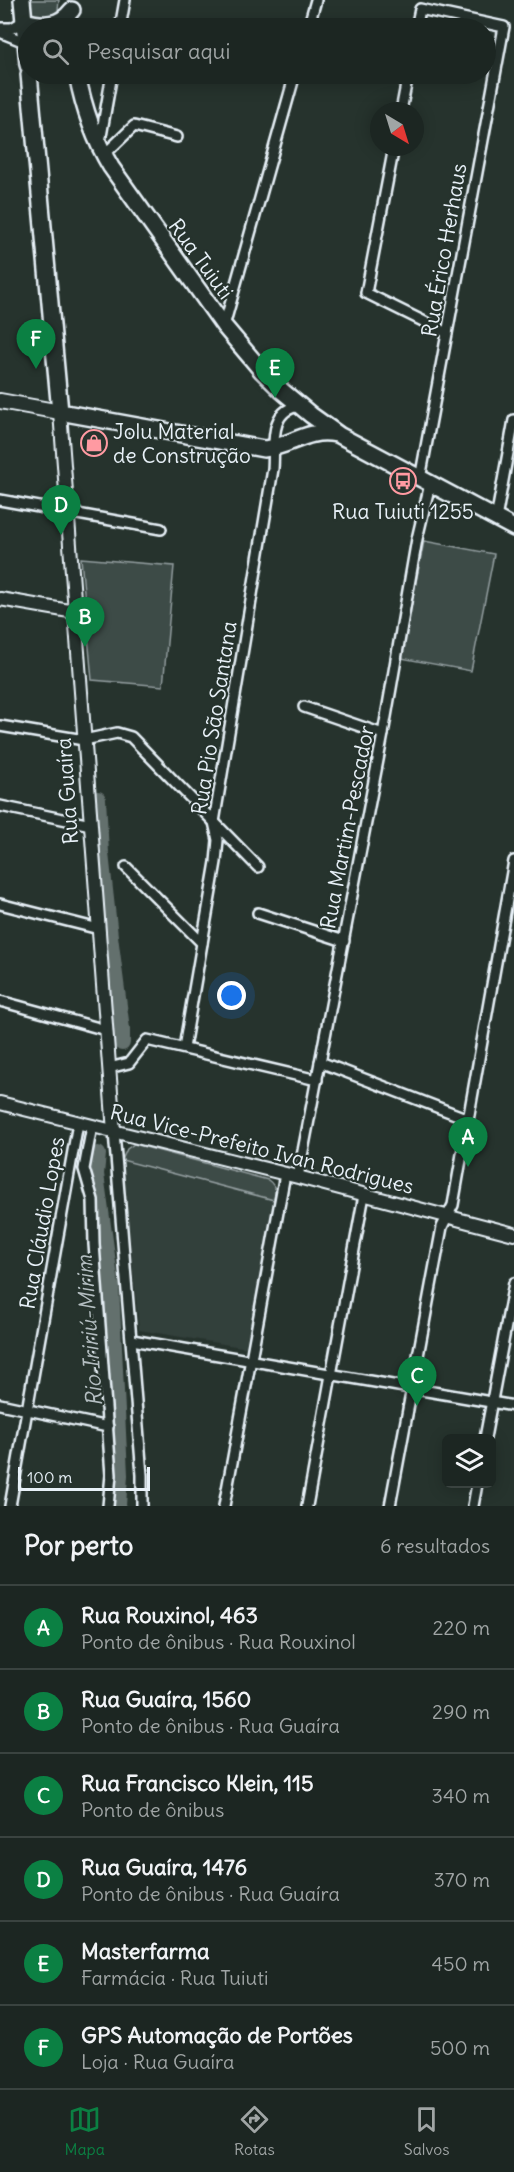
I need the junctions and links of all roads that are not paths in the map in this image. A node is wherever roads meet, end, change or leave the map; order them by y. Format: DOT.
graph roads {
  1 [pos="22,0"];
  2 [pos="125,0"];
  3 [pos="316,0"];
  4 [pos="72,5"];
  5 [pos="24,18"];
  6 [pos="64,18"];
  7 [pos="122,18"];
  8 [pos="311,18"];
  9 [pos="418,18"];
  10 [pos="462,18"];
  11 [pos="18,24"];
  12 [pos="496,25"];
  13 [pos="0,30"];
  14 [pos="18,38"];
  15 [pos="496,70"];
  16 [pos="30,84"];
  17 [pos="80,84"];
  18 [pos="111,84"];
  19 [pos="293,84"];
  20 [pos="406,84"];
  21 [pos="493,84"];
  22 [pos="403,102"];
  23 [pos="177,137"];
  24 [pos="102,150"];
  25 [pos="392,156"];
  26 [pos="224,326"];
  27 [pos="447,333"];
  28 [pos="0,400"];
  29 [pos="300,406"];
  30 [pos="60,412"];
  31 [pos="514,420"];
  32 [pos="339,435"];
  33 [pos="294,440"];
  34 [pos="273,448"];
  35 [pos="425,482"];
  36 [pos="0,500"];
  37 [pos="67,512"];
  38 [pos="496,519"];
  39 [pos="514,528"];
  40 [pos="161,529"];
  41 [pos="0,599"];
  42 [pos="75,612"];
  43 [pos="304,707"];
  44 [pos="0,726"];
  45 [pos="383,734"];
  46 [pos="84,740"];
  47 [pos="0,806"];
  48 [pos="214,822"];
  49 [pos="91,825"];
  50 [pos="514,861"];
  51 [pos="126,867"];
  52 [pos="258,867"];
  53 [pos="0,904"];
  54 [pos="258,913"];
  55 [pos="99,929"];
  56 [pos="344,941"];
  57 [pos="201,943"];
  58 [pos="0,1001"];
  59 [pos="106,1030"];
  60 [pos="184,1048"];
  61 [pos="320,1062"];
  62 [pos="109,1068"];
  63 [pos="317,1080"];
  64 [pos="0,1103"];
  65 [pos="468,1119"];
  66 [pos="78,1123"];
  67 [pos="92,1126"];
  68 [pos="114,1131"];
  69 [pos="285,1174"];
  70 [pos="298,1177"];
  71 [pos="364,1195"];
  72 [pos="446,1216"];
  73 [pos="514,1234"];
  74 [pos="514,1283"];
  75 [pos="132,1340"];
  76 [pos="250,1360"];
  77 [pos="331,1374"];
  78 [pos="412,1388"];
  79 [pos="492,1402"];
  80 [pos="0,1404"];
  81 [pos="514,1406"];
  82 [pos="27,1410"];
  83 [pos="108,1427"];
  84 [pos="486,1434"];
  85 [pos="476,1488"];
  86 [pos="10,1506"];
  87 [pos="108,1506"];
  88 [pos="141,1506"];
  89 [pos="224,1506"];
  90 [pos="307,1506"];
  91 [pos="390,1506"];
  92 [pos="473,1506"];
  1 -- 5 [label="main road"];
  2 -- 7 [label="street"];
  3 -- 8 [label="street"];
  4 -- 6 [label="main road"];
  9 -- 10 [label="street, Rua Érico Herhaus"];
  11 -- 13 [label="street"];
  12 -- 15 [label="street, Rua Érico Herhaus"];
  13 -- 14 [label="street"];
  16 -- 30 [label="main road, Rua Guaíra"];
  17 -- 24 [label="main road, Rua Tuiuti"];
  18 -- 24 [label="street"];
  19 -- 26 [label="street"];
  20 -- 22 [label="street"];
  21 -- 27 [label="street, Rua Érico Herhaus"];
  23 -- 24 [label="street"];
  24 -- 26 [label="main road, Rua Tuiuti"];
  25 -- 27 [label="street"];
  26 -- 29 [label="main road, Rua Tuiuti"];
  27 -- 35 [label="street, Rua Érico Herhaus"];
  28 -- 30 [label="main road"];
  29 -- 32 [label="main road, Rua Tuiuti"];
  29 -- 33 [label="main road"];
  29 -- 34 [label="street, Rua Pio São Santana"];
  30 -- 34 [label="main road"];
  30 -- 37 [label="street, Rua Guaíra"];
  31 -- 38 [label="street"];
  32 -- 33 [label="main road, Rua Tuiuti"];
  32 -- 35 [label="main road, Rua Tuiuti"];
  33 -- 34 [label="main road, Rua Tuiuti"];
  34 -- 48 [label="street, Rua Pio São Santana"];
  35 -- 38 [label="main road, Rua Tuiuti"];
  35 -- 45 [label="street, Rua Martim-Pescador"];
  36 -- 37 [label="street"];
  37 -- 40 [label="street"];
  37 -- 42 [label="street, Rua Guaíra"];
  38 -- 39 [label="main road, Rua Tuiuti"];
  41 -- 42 [label="street"];
  42 -- 46 [label="street, Rua Guaíra"];
  43 -- 45 [label="street"];
  44 -- 46 [label="street"];
  45 -- 56 [label="street, Rua Martim-Pescador"];
  46 -- 48 [label="street"];
  46 -- 49 [label="street, Rua Guaíra"];
  47 -- 49 [label="street"];
  48 -- 52 [label="street"];
  48 -- 57 [label="street, Rua Pio São Santana"];
  49 -- 55 [label="street, Rua Guaíra"];
  50 -- 65 [label="street"];
  51 -- 57 [label="street"];
  53 -- 55 [label="street"];
  54 -- 56 [label="street"];
  55 -- 59 [label="street, Rua Guaíra"];
  56 -- 61 [label="street, Rua Martim-Pescador"];
  57 -- 60 [label="street, Rua Pio São Santana"];
  58 -- 59 [label="street"];
  59 -- 62 [label="street, Rua Guaíra"];
  60 -- 62 [label="street"];
  60 -- 63 [label="street"];
  61 -- 63 [label="street, Rua Martim-Pescador"];
  61 -- 65 [label="street"];
  62 -- 68 [label="street, Rua Guaíra"];
  63 -- 70 [label="street, Rua Martim-Pescador"];
  64 -- 66 [label="street, Rua Vice-Prefeito Ivan Rodrigues"];
  65 -- 72 [label="street"];
  66 -- 67 [label="street, Rua Vice-Prefeito Ivan Rodrigues"];
  66 -- 82 [label="street, Rua Cláudio Lopes"];
  67 -- 68 [label="street, Rua Vice-Prefeito Ivan Rodrigues"];
  67 -- 83 [label="street"];
  68 -- 69 [label="street, Rua Vice-Prefeito Ivan Rodrigues"];
  68 -- 75 [label="street, Rua Guaíra"];
  69 -- 70 [label="street, Rua Vice-Prefeito Ivan Rodrigues"];
  69 -- 76 [label="street"];
  70 -- 71 [label="street, Rua Vice-Prefeito Ivan Rodrigues"];
  71 -- 72 [label="street, Rua Vice-Prefeito Ivan Rodrigues"];
  71 -- 77 [label="street"];
  72 -- 73 [label="street, Rua Vice-Prefeito Ivan Rodrigues"];
  72 -- 78 [label="street"];
  74 -- 79 [label="street"];
  75 -- 76 [label="street"];
  75 -- 88 [label="street, Rua Guaíra"];
  76 -- 77 [label="street"];
  76 -- 89 [label="street"];
  77 -- 78 [label="street"];
  77 -- 90 [label="street"];
  78 -- 79 [label="street"];
  78 -- 91 [label="street"];
  79 -- 81 [label="street"];
  79 -- 84 [label="street"];
  80 -- 82 [label="street"];
  82 -- 83 [label="street"];
  82 -- 86 [label="street, Rua Cláudio Lopes"];
  83 -- 87 [label="street"];
  85 -- 92 [label="street"];
}
